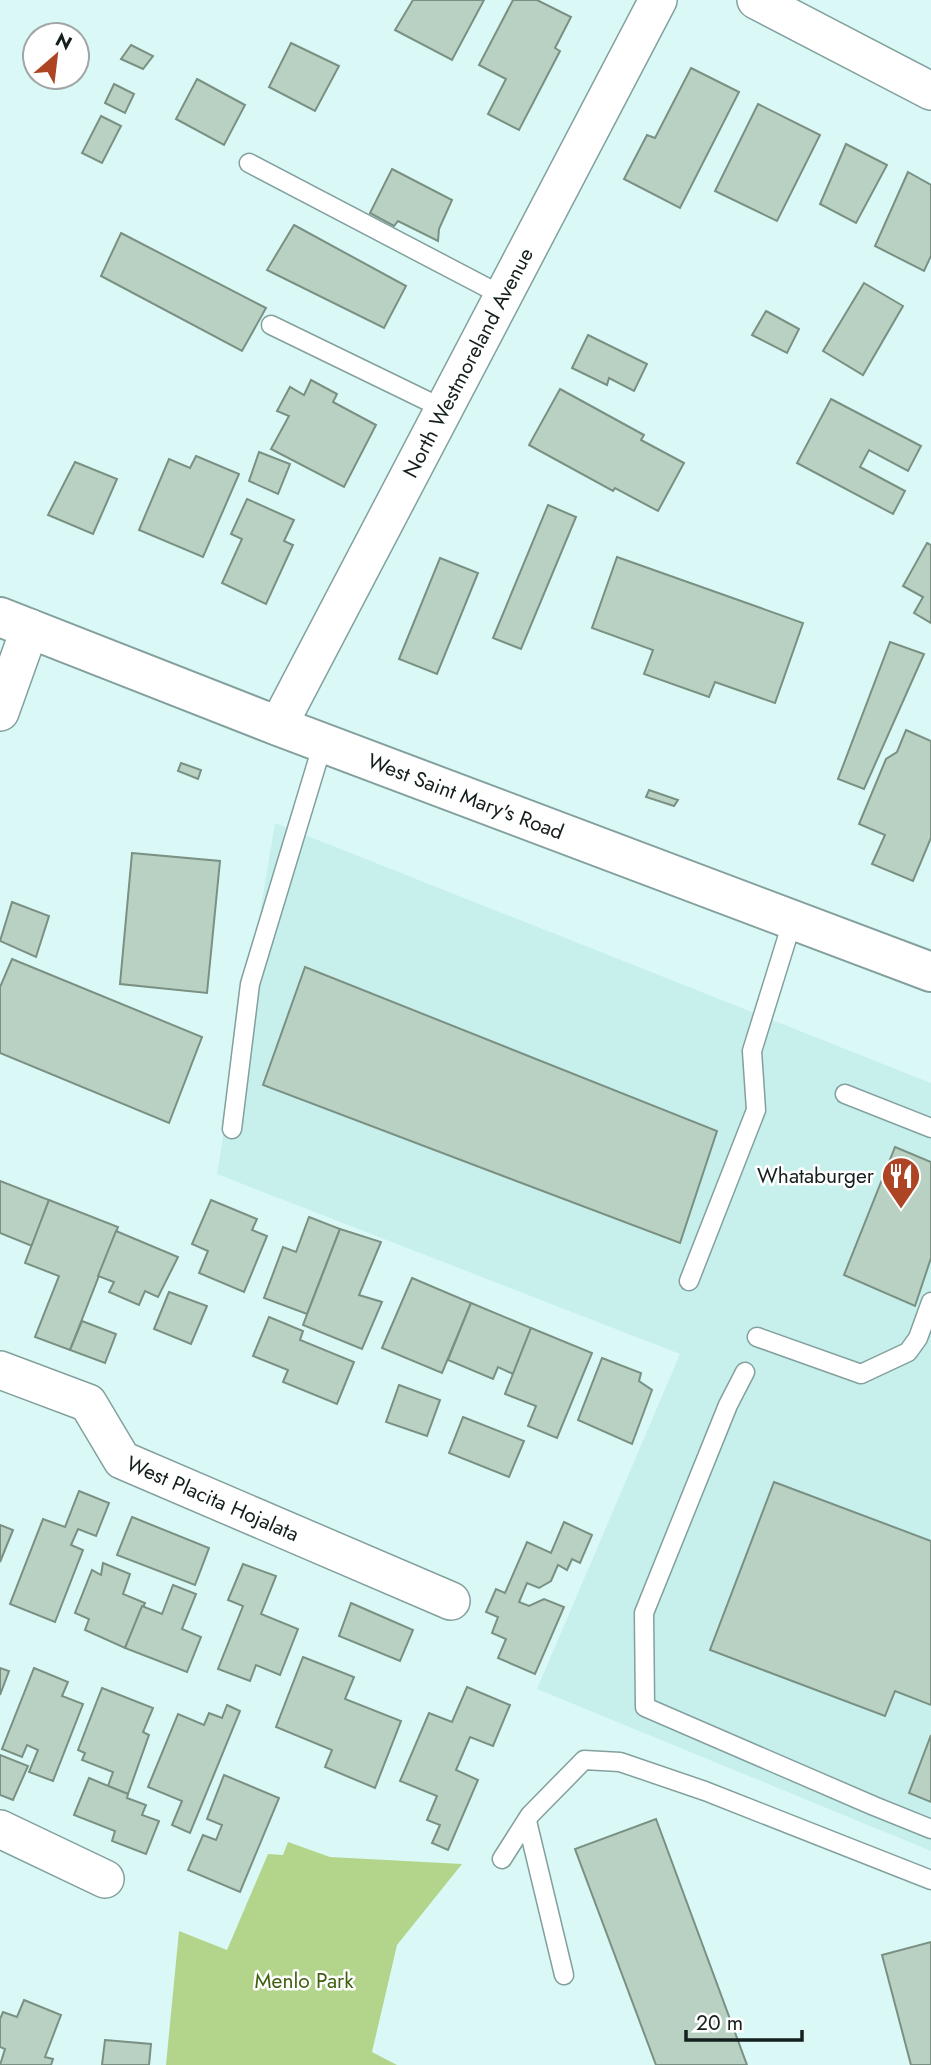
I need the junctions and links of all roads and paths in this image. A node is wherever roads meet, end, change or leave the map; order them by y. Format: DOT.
graph roads {
  1 [pos="658,0"];
  2 [pos="756,0"];
  3 [pos="931,91"];
  4 [pos="249,163"];
  5 [pos="503,296"];
  6 [pos="271,325"];
  7 [pos="444,409"];
  8 [pos="15,623"];
  9 [pos="0,712"];
  10 [pos="278,726"];
  11 [pos="323,743"];
  12 [pos="793,919"];
  13 [pos="930,970"];
  14 [pos="845,1094"];
  15 [pos="931,1128"];
  16 [pos="232,1129"];
  17 [pos="689,1281"];
  18 [pos="931,1303"];
  19 [pos="757,1337"];
  20 [pos="0,1370"];
  21 [pos="745,1372"];
  22 [pos="451,1601"];
  23 [pos="527,1821"];
  24 [pos="0,1829"];
  25 [pos="931,1829"];
  26 [pos="502,1859"];
  27 [pos="105,1879"];
  28 [pos="931,1880"];
  29 [pos="564,1975"];
  1 -- 5 [label="street, North Westmoreland Avenue"];
  2 -- 3 [label="street"];
  4 -- 5 [label="lane"];
  5 -- 7 [label="street, North Westmoreland Avenue"];
  6 -- 7 [label="lane"];
  7 -- 10 [label="street, North Westmoreland Avenue"];
  8 -- 9 [label="street"];
  8 -- 10 [label="main road, West Saint Mary's Road"];
  10 -- 11 [label="main road, West Saint Mary's Road"];
  11 -- 12 [label="main road, West Saint Mary's Road"];
  11 -- 16 [label="lane"];
  12 -- 13 [label="main road, West Saint Mary's Road"];
  12 -- 17 [label="lane"];
  14 -- 15 [label="lane"];
  18 -- 19 [label="lane"];
  20 -- 22 [label="street, West Placita Hojalata"];
  21 -- 25 [label="lane"];
  23 -- 26 [label="lane"];
  23 -- 28 [label="lane"];
  23 -- 29 [label="lane"];
  24 -- 27 [label="street"];
}
